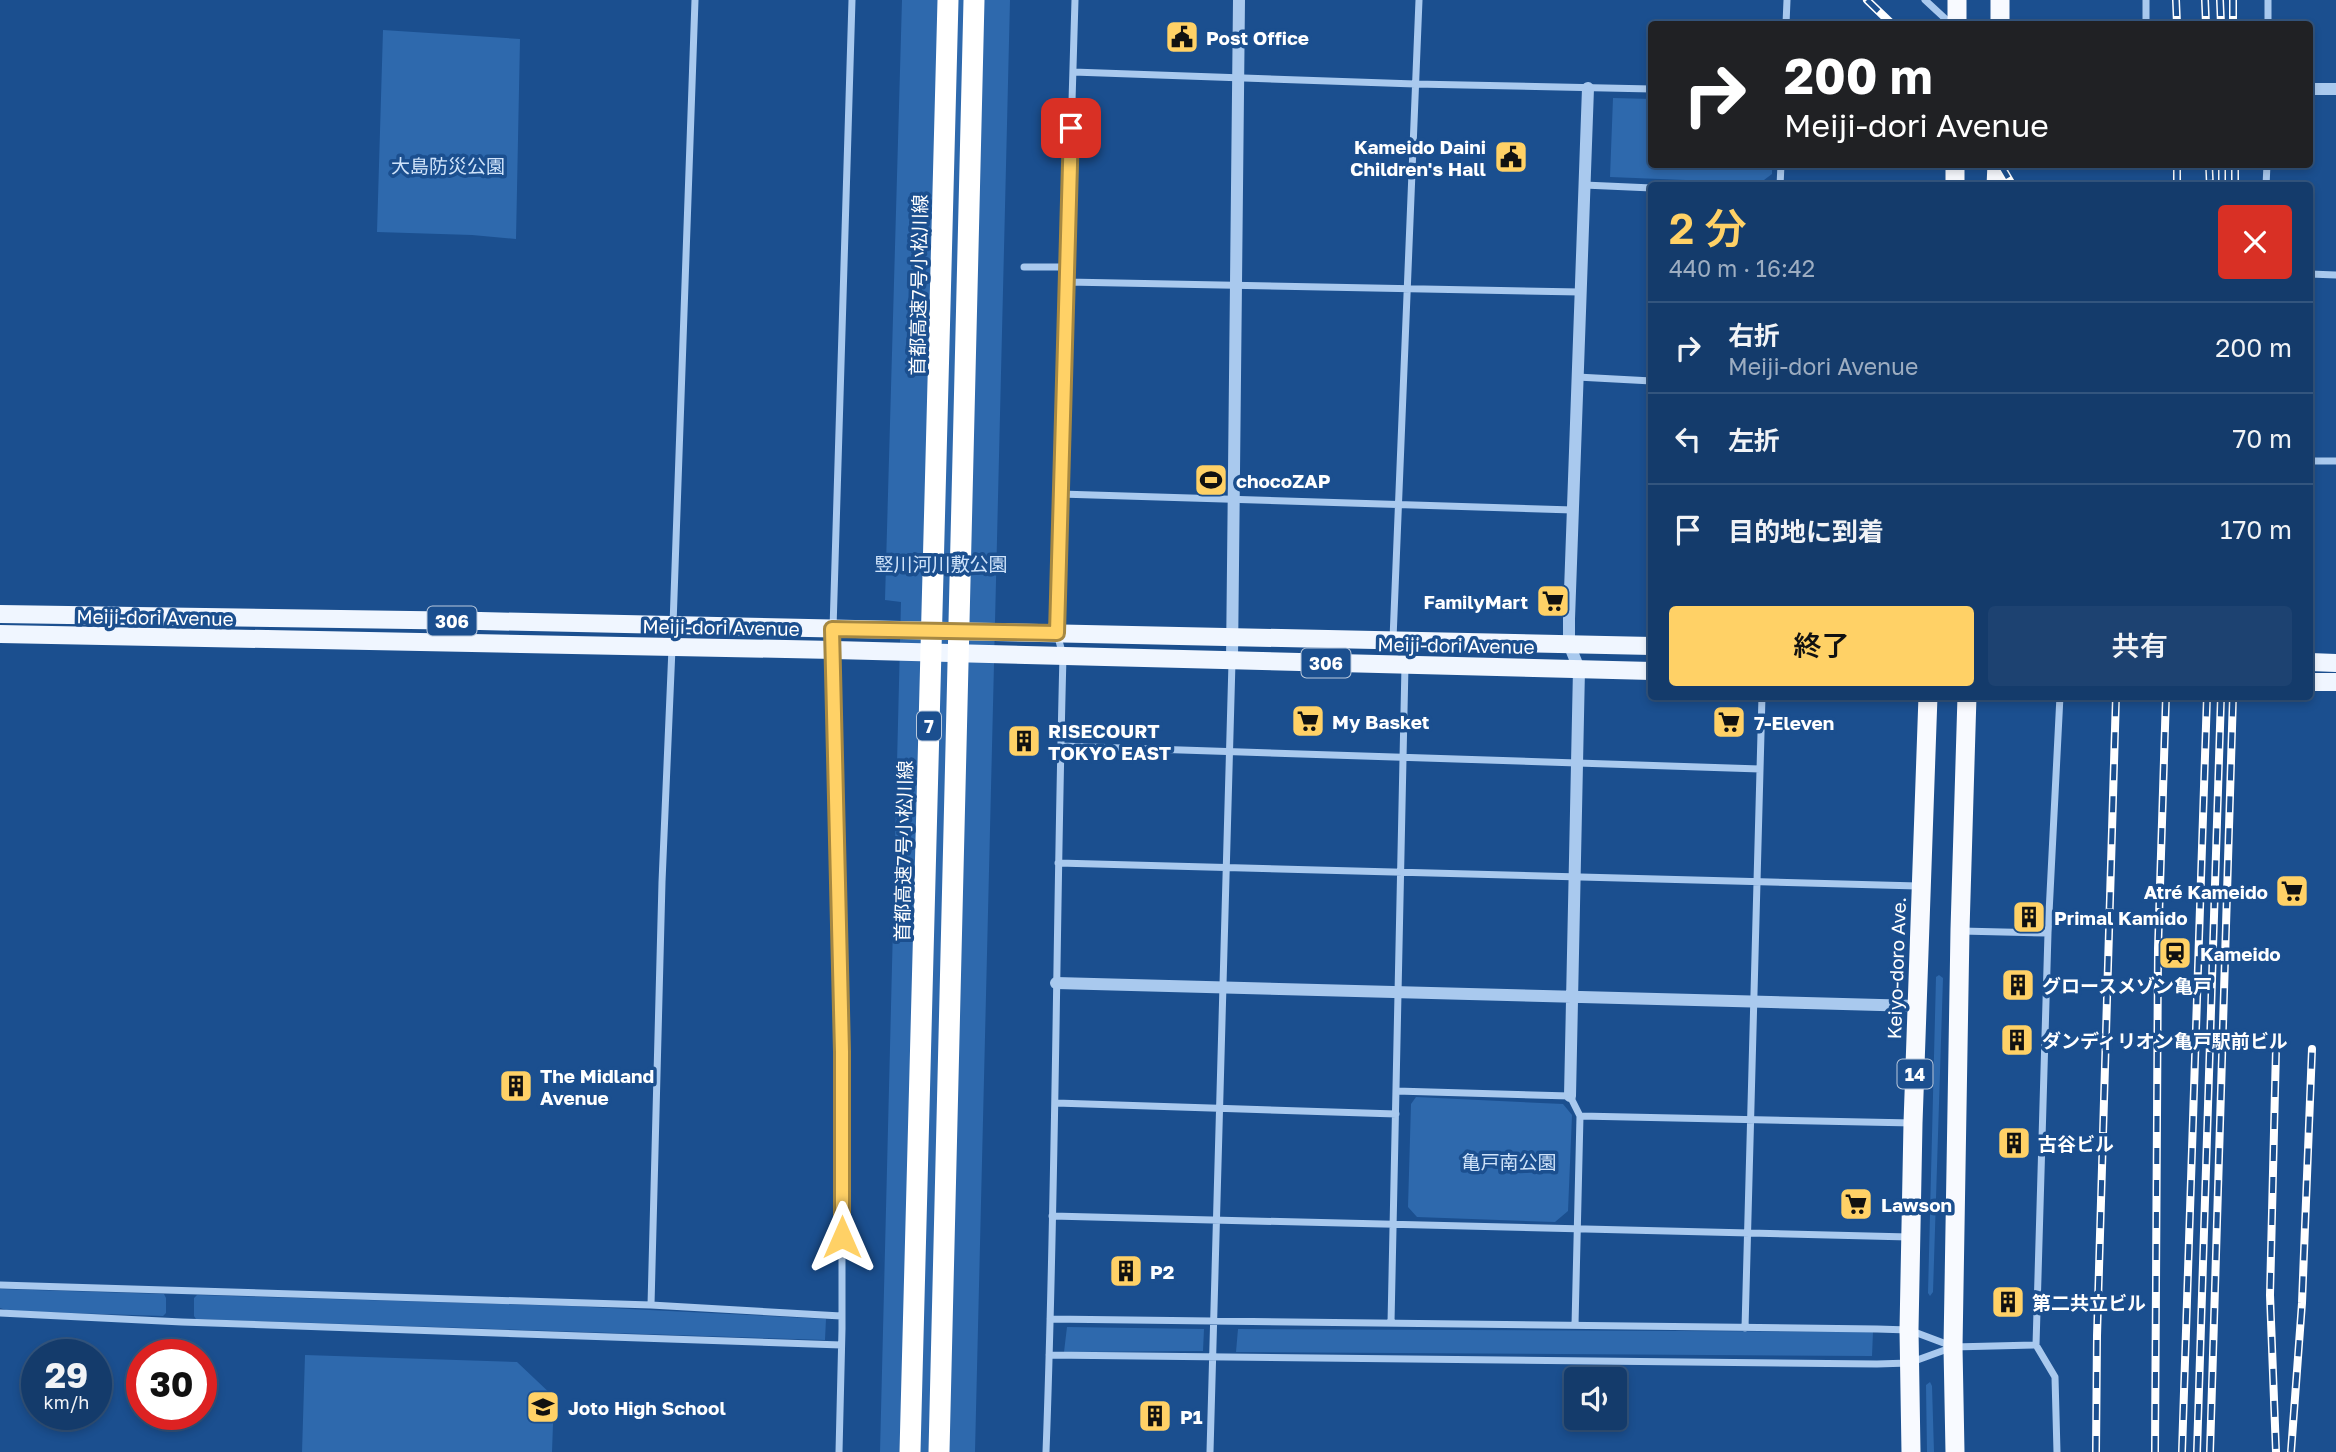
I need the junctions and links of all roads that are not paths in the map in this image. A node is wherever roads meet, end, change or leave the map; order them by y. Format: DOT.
graph roads {
  1 [pos="695,0"];
  2 [pos="852,0"];
  3 [pos="948,0"];
  4 [pos="974,0"];
  5 [pos="1075,0"];
  6 [pos="1238,0"];
  7 [pos="1419,0"];
  8 [pos="1787,0"];
  9 [pos="1925,0"];
  10 [pos="1957,0"];
  11 [pos="2000,0"];
  12 [pos="2146,0"];
  13 [pos="2268,0"];
  14 [pos="1786,21"];
  15 [pos="1948,21"];
  16 [pos="1957,21"];
  17 [pos="2000,21"];
  18 [pos="2146,21"];
  19 [pos="2268,21"];
  20 [pos="1073,72"];
  21 [pos="1238,78"];
  22 [pos="1415,84"];
  23 [pos="1588,88"];
  24 [pos="1648,89"];
  25 [pos="2313,89"];
  26 [pos="2336,89"];
  27 [pos="1584,185"];
  28 [pos="1648,188"];
  29 [pos="1024,267"];
  30 [pos="1067,267"];
  31 [pos="2313,274"];
  32 [pos="2336,275"];
  33 [pos="1067,282"];
  34 [pos="1236,285"];
  35 [pos="1407,289"];
  36 [pos="1580,292"];
  37 [pos="1577,377"];
  38 [pos="1648,381"];
  39 [pos="2313,461"];
  40 [pos="2336,461"];
  41 [pos="1060,494"];
  42 [pos="1234,500"];
  43 [pos="1399,505"];
  44 [pos="1573,510"];
  45 [pos="0,614"];
  46 [pos="673,626"];
  47 [pos="832,629"];
  48 [pos="1057,633"];
  49 [pos="0,635"];
  50 [pos="1232,637"];
  51 [pos="1393,640"];
  52 [pos="1569,644"];
  53 [pos="1648,646"];
  54 [pos="672,647"];
  55 [pos="834,650"];
  56 [pos="1063,656"];
  57 [pos="1232,660"];
  58 [pos="2313,662"];
  59 [pos="2336,663"];
  60 [pos="1405,665"];
  61 [pos="1579,669"];
  62 [pos="1648,671"];
  63 [pos="2313,682"];
  64 [pos="2336,682"];
  65 [pos="1762,700"];
  66 [pos="1928,700"];
  67 [pos="1967,700"];
  68 [pos="2060,700"];
  69 [pos="1061,746"];
  70 [pos="1229,751"];
  71 [pos="1403,757"];
  72 [pos="1577,763"];
  73 [pos="1760,769"];
  74 [pos="1058,863"];
  75 [pos="1226,867"];
  76 [pos="1401,872"];
  77 [pos="1574,877"];
  78 [pos="1757,881"];
  79 [pos="1921,886"];
  80 [pos="1960,930"];
  81 [pos="2048,933"];
  82 [pos="1056,983"];
  83 [pos="1223,988"];
  84 [pos="1398,992"];
  85 [pos="1572,997"];
  86 [pos="1754,1001"];
  87 [pos="1917,1006"];
  88 [pos="1396,1091"];
  89 [pos="1570,1096"];
  90 [pos="1056,1103"];
  91 [pos="1219,1108"];
  92 [pos="1396,1114"];
  93 [pos="1580,1116"];
  94 [pos="1750,1120"];
  95 [pos="1913,1123"];
  96 [pos="1052,1216"];
  97 [pos="1216,1221"];
  98 [pos="1394,1225"];
  99 [pos="1576,1229"];
  100 [pos="1747,1233"];
  101 [pos="1911,1237"];
  102 [pos="0,1284"];
  103 [pos="651,1305"];
  104 [pos="0,1313"];
  105 [pos="841,1316"];
  106 [pos="1050,1319"];
  107 [pos="1213,1321"];
  108 [pos="1391,1323"];
  109 [pos="1575,1325"];
  110 [pos="1745,1328"];
  111 [pos="1909,1330"];
  112 [pos="841,1345"];
  113 [pos="2036,1345"];
  114 [pos="1953,1347"];
  115 [pos="1049,1355"];
  116 [pos="1213,1356"];
  117 [pos="1909,1363"];
  118 [pos="839,1452"];
  119 [pos="910,1452"];
  120 [pos="939,1452"];
  121 [pos="1046,1452"];
  122 [pos="1210,1452"];
  123 [pos="1911,1452"];
  124 [pos="1955,1452"];
  125 [pos="2057,1452"];
  1 -- 46 [label="street"];
  2 -- 47 [label="street"];
  3 -- 119 [label="highway, 首都高速7号小松川線 / 7, bridge"];
  4 -- 120 [label="highway, 7, bridge"];
  5 -- 20 [label="street"];
  6 -- 21 [label="street"];
  7 -- 22 [label="street"];
  8 -- 14 [label="street"];
  9 -- 15 [label="street"];
  10 -- 16 [label="highway"];
  11 -- 17 [label="highway"];
  12 -- 18 [label="street"];
  13 -- 19 [label="street"];
  20 -- 21 [label="street"];
  20 -- 30 [label="street"];
  21 -- 22 [label="street"];
  21 -- 34 [label="street"];
  22 -- 23 [label="street"];
  22 -- 35 [label="street"];
  23 -- 24 [label="street"];
  23 -- 27 [label="street"];
  25 -- 26 [label="street"];
  27 -- 28 [label="street"];
  27 -- 36 [label="street"];
  29 -- 30 [label="street"];
  30 -- 33 [label="street"];
  31 -- 32 [label="street"];
  33 -- 34 [label="street"];
  33 -- 41 [label="street"];
  34 -- 35 [label="street"];
  34 -- 42 [label="street"];
  35 -- 36 [label="street"];
  35 -- 43 [label="street"];
  36 -- 37 [label="street"];
  37 -- 38 [label="street"];
  37 -- 44 [label="street"];
  39 -- 40 [label="street"];
  41 -- 42 [label="street"];
  41 -- 48 [label="street"];
  42 -- 43 [label="street"];
  42 -- 50 [label="street"];
  43 -- 44 [label="street"];
  43 -- 51 [label="street"];
  44 -- 52 [label="street"];
  45 -- 46 [label="main road, Meiji-dori Avenue / 306"];
  46 -- 47 [label="main road, Meiji-dori Avenue / 306"];
  47 -- 48 [label="main road, Meiji-dori Avenue / 306, bridge"];
  47 -- 55 [label="street"];
  48 -- 50 [label="main road, Meiji-dori Avenue / 306"];
  48 -- 56 [label="street"];
  49 -- 54 [label="main road, Meiji-dori Avenue / 306"];
  50 -- 51 [label="main road, Meiji-dori Avenue / 306"];
  50 -- 57 [label="street"];
  51 -- 52 [label="main road, Meiji-dori Avenue / 306"];
  52 -- 53 [label="main road, Meiji-dori Avenue / 306"];
  52 -- 61 [label="street"];
  54 -- 55 [label="main road, Meiji-dori Avenue / 306"];
  54 -- 103 [label="street"];
  55 -- 56 [label="main road, Meiji-dori Avenue / 306, bridge"];
  55 -- 105 [label="street"];
  56 -- 57 [label="main road, Meiji-dori Avenue / 306"];
  56 -- 69 [label="street"];
  57 -- 60 [label="main road, Meiji-dori Avenue / 306"];
  57 -- 70 [label="street"];
  58 -- 59 [label="main road"];
  60 -- 61 [label="main road, Meiji-dori Avenue / 306"];
  60 -- 71 [label="street"];
  61 -- 62 [label="main road, Meiji-dori Avenue / 306"];
  61 -- 72 [label="street"];
  63 -- 64 [label="main road"];
  65 -- 73 [label="street"];
  66 -- 79 [label="highway, Keiyo-doro Ave. / 14"];
  67 -- 80 [label="highway, 14"];
  68 -- 81 [label="street"];
  69 -- 70 [label="street"];
  69 -- 74 [label="street"];
  70 -- 71 [label="street"];
  70 -- 75 [label="street"];
  71 -- 72 [label="street"];
  71 -- 76 [label="street"];
  72 -- 73 [label="street"];
  72 -- 77 [label="street"];
  73 -- 78 [label="street"];
  74 -- 75 [label="street"];
  74 -- 82 [label="street"];
  75 -- 76 [label="street"];
  75 -- 83 [label="street"];
  76 -- 77 [label="street"];
  76 -- 84 [label="street"];
  77 -- 78 [label="street"];
  77 -- 85 [label="street"];
  78 -- 79 [label="street"];
  78 -- 86 [label="street"];
  79 -- 87 [label="highway, Keiyo-doro Ave. / 14"];
  80 -- 81 [label="street"];
  80 -- 114 [label="highway, 14"];
  81 -- 113 [label="street"];
  82 -- 83 [label="street"];
  82 -- 90 [label="street"];
  83 -- 84 [label="street"];
  83 -- 91 [label="street"];
  84 -- 85 [label="street"];
  84 -- 88 [label="street"];
  85 -- 86 [label="street"];
  85 -- 89 [label="street"];
  86 -- 87 [label="street"];
  86 -- 94 [label="street"];
  87 -- 95 [label="highway, Keiyo-doro Ave. / 14"];
  88 -- 89 [label="street"];
  88 -- 92 [label="street"];
  89 -- 93 [label="street"];
  90 -- 91 [label="street"];
  90 -- 96 [label="street"];
  91 -- 92 [label="street"];
  91 -- 97 [label="street"];
  92 -- 98 [label="street"];
  93 -- 94 [label="street"];
  93 -- 99 [label="street"];
  94 -- 95 [label="street"];
  94 -- 100 [label="street"];
  95 -- 101 [label="highway, Keiyo-doro Ave. / 14"];
  96 -- 97 [label="street"];
  96 -- 106 [label="street"];
  97 -- 98 [label="street"];
  97 -- 107 [label="street"];
  98 -- 99 [label="street"];
  98 -- 108 [label="street"];
  99 -- 100 [label="street"];
  99 -- 109 [label="street"];
  100 -- 101 [label="street"];
  100 -- 110 [label="street"];
  101 -- 111 [label="highway, Keiyo-doro Ave. / 14"];
  102 -- 103 [label="street"];
  103 -- 105 [label="street"];
  104 -- 112 [label="street"];
  105 -- 112 [label="street"];
  106 -- 107 [label="street"];
  106 -- 115 [label="street"];
  107 -- 108 [label="street"];
  107 -- 116 [label="street"];
  108 -- 109 [label="street"];
  109 -- 110 [label="street"];
  110 -- 111 [label="street"];
  111 -- 114 [label="street"];
  111 -- 117 [label="highway, Keiyo-doro Ave. / 14"];
  112 -- 118 [label="street"];
  113 -- 114 [label="street"];
  113 -- 125 [label="street"];
  114 -- 117 [label="street"];
  114 -- 124 [label="highway, 14"];
  115 -- 116 [label="street"];
  115 -- 121 [label="street"];
  116 -- 117 [label="street"];
  116 -- 122 [label="street"];
  117 -- 123 [label="highway, Keiyo-doro Ave. / 14"];
}
